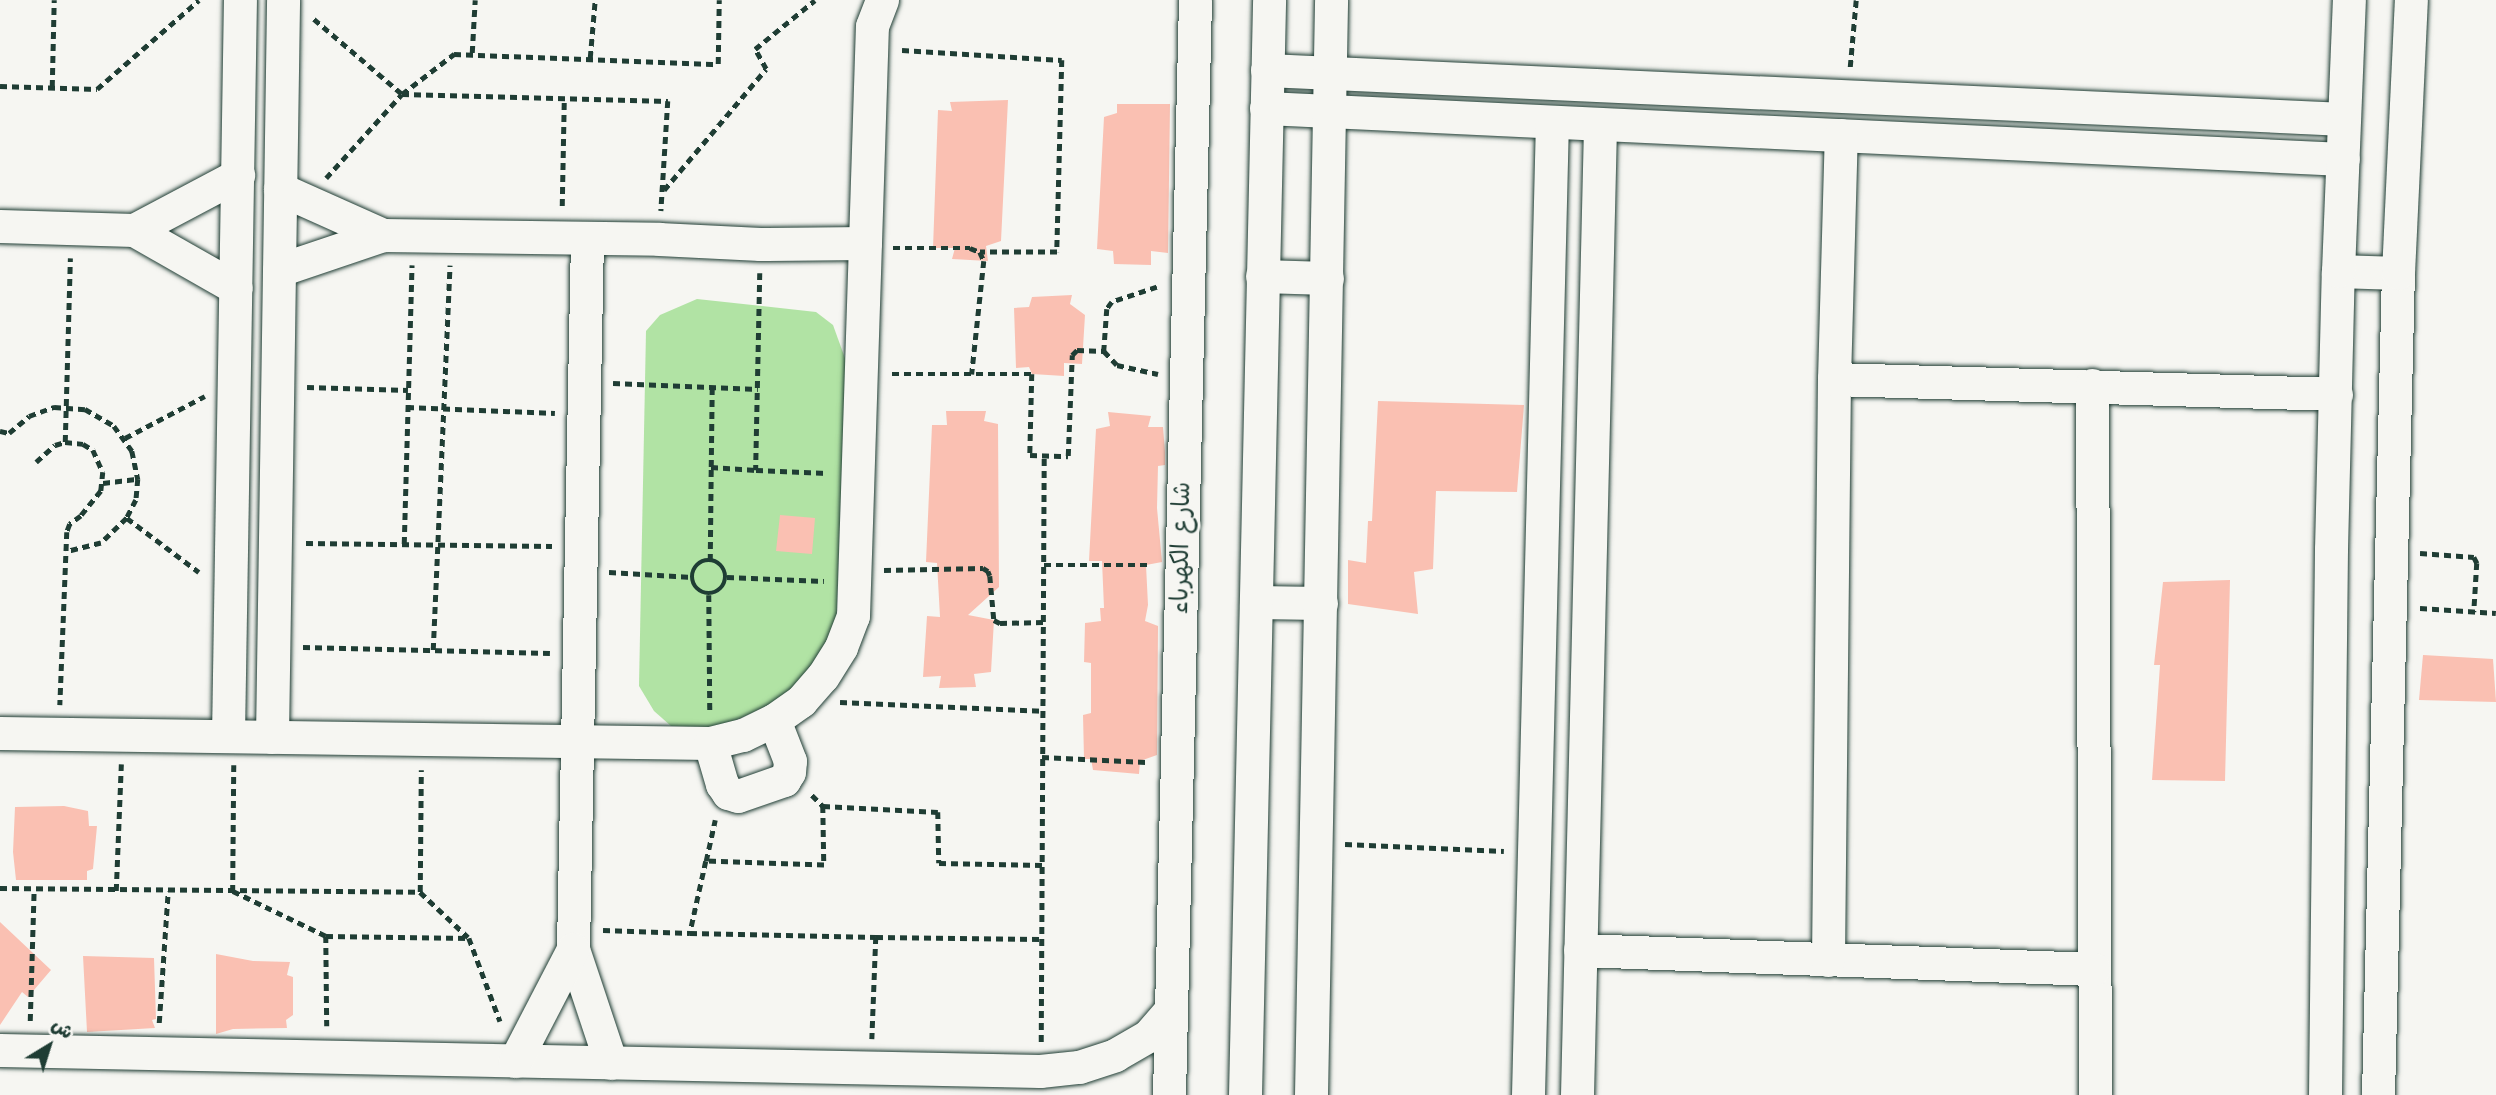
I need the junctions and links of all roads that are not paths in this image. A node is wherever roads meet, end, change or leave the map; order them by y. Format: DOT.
graph roads {
  1 [pos="240,0"];
  2 [pos="283,0"];
  3 [pos="1195,0"];
  4 [pos="1269,0"];
  5 [pos="1331,0"];
  6 [pos="2349,0"];
  7 [pos="2411,0"];
  8 [pos="870,19"];
  9 [pos="1267,70"];
  10 [pos="1330,73"];
  11 [pos="1697,89"];
  12 [pos="1266,108"];
  13 [pos="1329,111"];
  14 [pos="2344,119"];
  15 [pos="1552,122"];
  16 [pos="1601,124"];
  17 [pos="1695,129"];
  18 [pos="1841,135"];
  19 [pos="2343,159"];
  20 [pos="238,175"];
  21 [pos="293,195"];
  22 [pos="0,226"];
  23 [pos="134,230"];
  24 [pos="398,235"];
  25 [pos="575,238"];
  26 [pos="864,245"];
  27 [pos="279,270"];
  28 [pos="2338,271"];
  29 [pos="2398,273"];
  30 [pos="1262,276"];
  31 [pos="1326,278"];
  32 [pos="236,288"];
  33 [pos="1834,379"];
  34 [pos="2091,385"];
  35 [pos="2336,394"];
  36 [pos="1541,589"];
  37 [pos="1589,591"];
  38 [pos="1256,602"];
  39 [pos="1321,603"];
  40 [pos="774,720"];
  41 [pos="0,733"];
  42 [pos="232,736"];
  43 [pos="272,737"];
  44 [pos="577,741"];
  45 [pos="710,743"];
  46 [pos="573,939"];
  47 [pos="1580,950"];
  48 [pos="1828,960"];
  49 [pos="2095,969"];
  50 [pos="1171,1010"];
  51 [pos="15,1051"];
  52 [pos="515,1061"];
  53 [pos="611,1063"];
  54 [pos="1168,1095"];
  55 [pos="1245,1095"];
  56 [pos="1311,1095"];
  57 [pos="1528,1095"];
  58 [pos="1577,1095"];
  59 [pos="2095,1095"];
  60 [pos="2325,1095"];
  61 [pos="2378,1095"];
  1 -- 20 [label="street"];
  2 -- 21 [label="street"];
  3 -- 50 [label="street, شارع الكهرباء"];
  4 -- 9 [label="street"];
  5 -- 10 [label="street"];
  6 -- 14 [label="street"];
  7 -- 29 [label="street"];
  8 -- 26 [label="street"];
  9 -- 10 [label="street"];
  9 -- 12 [label="street"];
  10 -- 11 [label="street"];
  10 -- 13 [label="street"];
  11 -- 14 [label="street"];
  11 -- 17 [label="street"];
  12 -- 13 [label="street"];
  12 -- 30 [label="street"];
  13 -- 15 [label="street"];
  13 -- 31 [label="street"];
  14 -- 19 [label="street"];
  15 -- 16 [label="street"];
  15 -- 36 [label="street"];
  16 -- 17 [label="street"];
  16 -- 37 [label="street"];
  17 -- 18 [label="street"];
  18 -- 19 [label="street"];
  18 -- 33 [label="street"];
  19 -- 28 [label="street"];
  20 -- 23 [label="street"];
  20 -- 32 [label="street"];
  21 -- 24 [label="street"];
  21 -- 27 [label="street"];
  22 -- 23 [label="street"];
  23 -- 32 [label="street"];
  24 -- 25 [label="street"];
  24 -- 27 [label="street"];
  25 -- 26 [label="street"];
  25 -- 44 [label="street"];
  26 -- 40 [label="street"];
  27 -- 43 [label="street"];
  28 -- 29 [label="street"];
  28 -- 35 [label="street"];
  29 -- 61 [label="street"];
  30 -- 31 [label="street"];
  30 -- 38 [label="street"];
  31 -- 39 [label="street"];
  32 -- 42 [label="street"];
  33 -- 34 [label="street"];
  33 -- 48 [label="street"];
  34 -- 35 [label="street"];
  34 -- 49 [label="street"];
  35 -- 60 [label="street"];
  36 -- 37 [label="street"];
  36 -- 57 [label="street"];
  37 -- 47 [label="street"];
  38 -- 39 [label="street"];
  38 -- 55 [label="street"];
  39 -- 56 [label="street"];
  40 -- 45 [label="street"];
  40 -- 45 [label="street"];
  41 -- 42 [label="street"];
  42 -- 43 [label="street"];
  43 -- 44 [label="street"];
  44 -- 45 [label="street"];
  44 -- 46 [label="street"];
  46 -- 52 [label="street"];
  46 -- 53 [label="street"];
  47 -- 48 [label="street"];
  47 -- 58 [label="street"];
  48 -- 49 [label="street"];
  49 -- 59 [label="street"];
  50 -- 53 [label="street"];
  50 -- 54 [label="street, شارع الكهرباء"];
  51 -- 52 [label="street"];
  52 -- 53 [label="street"];
}
